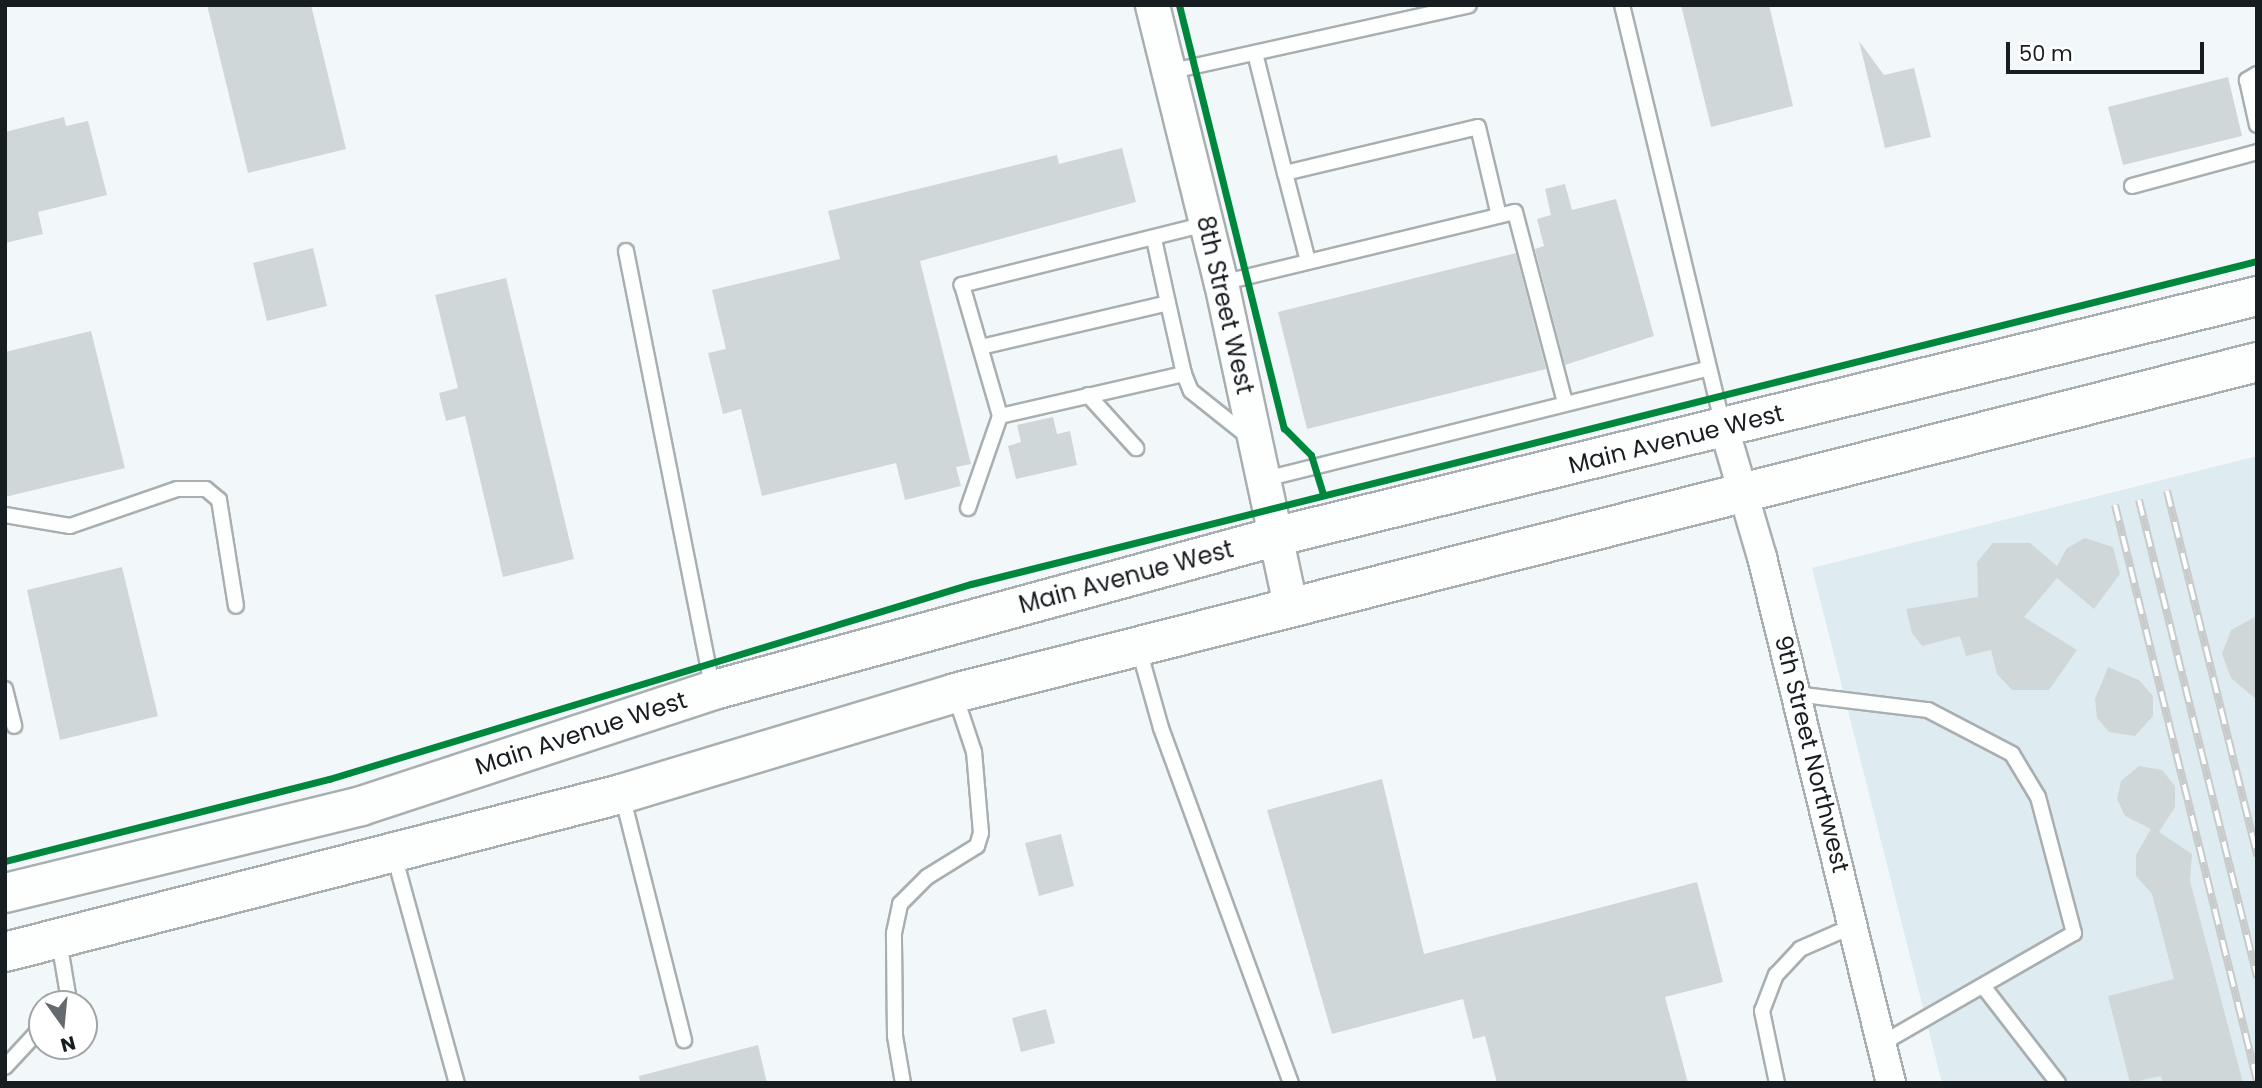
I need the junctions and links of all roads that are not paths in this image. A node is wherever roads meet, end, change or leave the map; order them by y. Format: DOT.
graph roads {
  1 [pos="1152,5"];
  2 [pos="1469,5"];
  3 [pos="1622,5"];
  4 [pos="1255,53"];
  5 [pos="1168,72"];
  6 [pos="2257,74"];
  7 [pos="2257,125"];
  8 [pos="2257,152"];
  9 [pos="1285,173"];
  10 [pos="2132,186"];
  11 [pos="1499,216"];
  12 [pos="1206,225"];
  13 [pos="1154,239"];
  14 [pos="626,251"];
  15 [pos="1308,261"];
  16 [pos="1221,283"];
  17 [pos="2257,296"];
  18 [pos="1168,303"];
  19 [pos="981,347"];
  20 [pos="2257,362"];
  21 [pos="1705,369"];
  22 [pos="1184,373"];
  23 [pos="1088,395"];
  24 [pos="1565,403"];
  25 [pos="1000,416"];
  26 [pos="1724,428"];
  27 [pos="1256,442"];
  28 [pos="1136,447"];
  29 [pos="1265,480"];
  30 [pos="1743,492"];
  31 [pos="968,508"];
  32 [pos="5,515"];
  33 [pos="1278,536"];
  34 [pos="236,606"];
  35 [pos="1290,606"];
  36 [pos="1138,645"];
  37 [pos="5,689"];
  38 [pos="714,690"];
  39 [pos="955,693"];
  40 [pos="1795,694"];
  41 [pos="14,726"];
  42 [pos="621,794"];
  43 [pos="393,852"];
  44 [pos="5,893"];
  45 [pos="1855,925"];
  46 [pos="58,938"];
  47 [pos="5,952"];
  48 [pos="1983,986"];
  49 [pos="67,990"];
  50 [pos="684,1040"];
  51 [pos="28,1042"];
  52 [pos="1881,1044"];
  53 [pos="5,1067"];
  54 [pos="457,1083"];
  55 [pos="903,1083"];
  56 [pos="1291,1083"];
  57 [pos="1777,1083"];
  58 [pos="1891,1083"];
  59 [pos="2058,1083"];
  1 -- 5 [label="street, 8th Street West"];
  2 -- 4 [label="lane"];
  3 -- 21 [label="lane"];
  4 -- 5 [label="lane"];
  4 -- 9 [label="lane"];
  5 -- 12 [label="street, 8th Street West"];
  6 -- 7 [label="lane"];
  8 -- 10 [label="lane"];
  9 -- 11 [label="lane"];
  9 -- 15 [label="lane"];
  11 -- 15 [label="lane"];
  11 -- 24 [label="lane"];
  12 -- 13 [label="lane"];
  12 -- 16 [label="street, 8th Street West"];
  13 -- 18 [label="lane"];
  13 -- 19 [label="lane"];
  14 -- 38 [label="lane"];
  15 -- 16 [label="lane"];
  16 -- 27 [label="street, 8th Street West"];
  17 -- 26 [label="main road, Main Avenue West"];
  18 -- 19 [label="lane"];
  18 -- 22 [label="lane"];
  19 -- 25 [label="lane"];
  20 -- 30 [label="main road"];
  21 -- 24 [label="lane"];
  21 -- 26 [label="lane"];
  22 -- 23 [label="lane"];
  22 -- 27 [label="lane"];
  23 -- 25 [label="lane"];
  23 -- 28 [label="lane"];
  24 -- 29 [label="lane"];
  25 -- 31 [label="lane"];
  26 -- 30 [label="street, 9th Street Northwest"];
  26 -- 33 [label="main road, Main Avenue West"];
  27 -- 29 [label="street, 8th Street West"];
  29 -- 33 [label="street, 8th Street West"];
  30 -- 35 [label="main road"];
  30 -- 40 [label="street, 9th Street Northwest"];
  32 -- 34 [label="lane"];
  33 -- 35 [label="street, 8th Street West"];
  33 -- 38 [label="main road, Main Avenue West"];
  35 -- 36 [label="main road"];
  36 -- 39 [label="main road"];
  36 -- 56 [label="lane"];
  37 -- 41 [label="lane"];
  38 -- 44 [label="main road, Main Avenue West"];
  39 -- 42 [label="main road"];
  39 -- 55 [label="lane"];
  40 -- 45 [label="street, 9th Street Northwest"];
  40 -- 48 [label="lane"];
  42 -- 43 [label="main road"];
  42 -- 50 [label="lane"];
  43 -- 46 [label="main road"];
  43 -- 54 [label="lane"];
  45 -- 52 [label="street, 9th Street Northwest"];
  45 -- 57 [label="lane"];
  46 -- 47 [label="main road"];
  46 -- 49 [label="lane"];
  48 -- 52 [label="lane"];
  48 -- 59 [label="lane"];
  51 -- 53 [label="lane"];
  52 -- 58 [label="street, 9th Street Northwest"];
}
